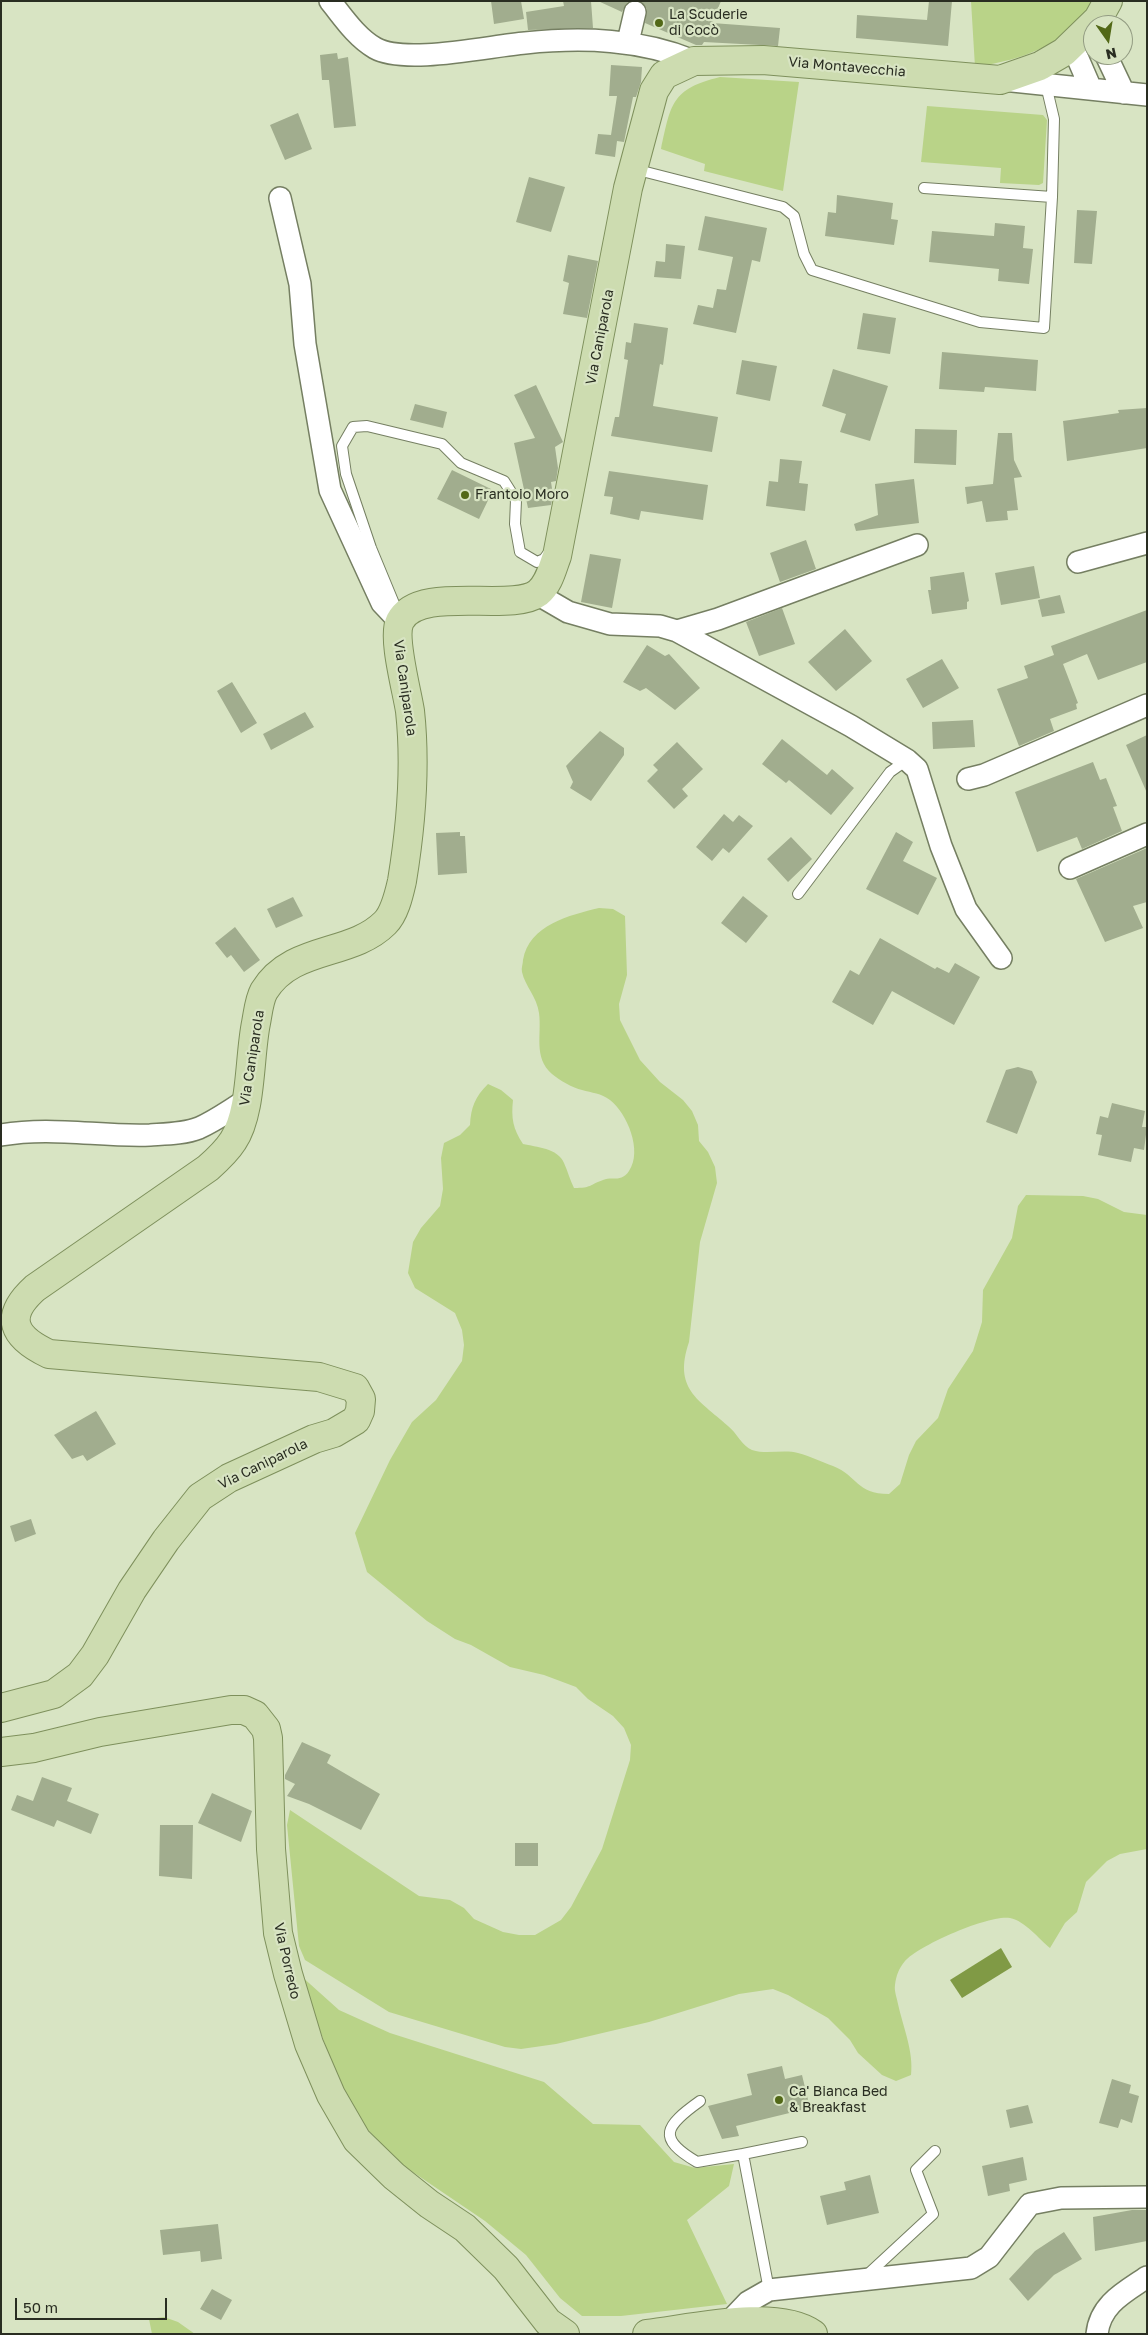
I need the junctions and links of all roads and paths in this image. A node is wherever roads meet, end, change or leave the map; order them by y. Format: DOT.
graph roads {
  1 [pos="330,1"];
  2 [pos="1108,1"];
  3 [pos="635,12"];
  4 [pos="1100,15"];
  5 [pos="1083,35"];
  6 [pos="628,42"];
  7 [pos="1072,45"];
  8 [pos="694,62"];
  9 [pos="1111,65"];
  10 [pos="1000,80"];
  11 [pos="1046,85"];
  12 [pos="1091,89"];
  13 [pos="1124,93"];
  14 [pos="1147,95"];
  15 [pos="633,169"];
  16 [pos="924,188"];
  17 [pos="1052,197"];
  18 [pos="280,198"];
  19 [pos="567,502"];
  20 [pos="1147,542"];
  21 [pos="917,545"];
  22 [pos="1078,562"];
  23 [pos="537,594"];
  24 [pos="403,616"];
  25 [pos="677,631"];
  26 [pos="1147,704"];
  27 [pos="906,760"];
  28 [pos="968,779"];
  29 [pos="1147,834"];
  30 [pos="1070,868"];
  31 [pos="798,894"];
  32 [pos="1001,958"];
  33 [pos="245,1101"];
  34 [pos="1,1135"];
  35 [pos="1,1708"];
  36 [pos="1,1752"];
  37 [pos="700,2101"];
  38 [pos="802,2142"];
  39 [pos="935,2150"];
  40 [pos="743,2154"];
  41 [pos="1147,2197"];
  42 [pos="1147,2277"];
  43 [pos="864,2279"];
  44 [pos="769,2290"];
  45 [pos="729,2322"];
  46 [pos="565,2334"];
  47 [pos="648,2334"];
  48 [pos="813,2334"];
  49 [pos="1097,2334"];
  1 -- 6 [label="street"];
  2 -- 4 [label="main road, Via Montavecchia"];
  3 -- 6 [label="street"];
  5 -- 7 [label="main road, Via Montavecchia"];
  6 -- 8 [label="street"];
  7 -- 10 [label="main road, Via Montavecchia"];
  7 -- 12 [label="street"];
  8 -- 10 [label="main road, Via Montavecchia"];
  8 -- 15 [label="main road, Via Caniparola"];
  9 -- 13 [label="street"];
  10 -- 11 [label="street, Via Montavecchia"];
  11 -- 12 [label="street, Via Montavecchia"];
  11 -- 17 [label="lane"];
  12 -- 13 [label="street, Via Montavecchia"];
  13 -- 14 [label="street, Via Montavecchia"];
  15 -- 17 [label="lane"];
  15 -- 19 [label="main road, Via Caniparola"];
  16 -- 17 [label="lane"];
  18 -- 24 [label="street"];
  19 -- 23 [label="main road, Via Caniparola"];
  19 -- 24 [label="lane"];
  20 -- 22 [label="street"];
  21 -- 25 [label="street"];
  23 -- 24 [label="main road"];
  23 -- 25 [label="street"];
  24 -- 33 [label="main road, Via Caniparola"];
  25 -- 27 [label="street"];
  26 -- 28 [label="street"];
  27 -- 31 [label="lane"];
  27 -- 32 [label="street"];
  29 -- 30 [label="street"];
  33 -- 34 [label="street"];
  33 -- 35 [label="main road, Via Caniparola"];
  36 -- 46 [label="main road, Via Porredo"];
  37 -- 40 [label="lane"];
  38 -- 40 [label="lane"];
  39 -- 43 [label="lane"];
  40 -- 44 [label="lane"];
  41 -- 43 [label="street"];
  42 -- 49 [label="street"];
  43 -- 44 [label="street"];
  44 -- 45 [label="street"];
  45 -- 47 [label="main road"];
  45 -- 48 [label="main road"];
}
